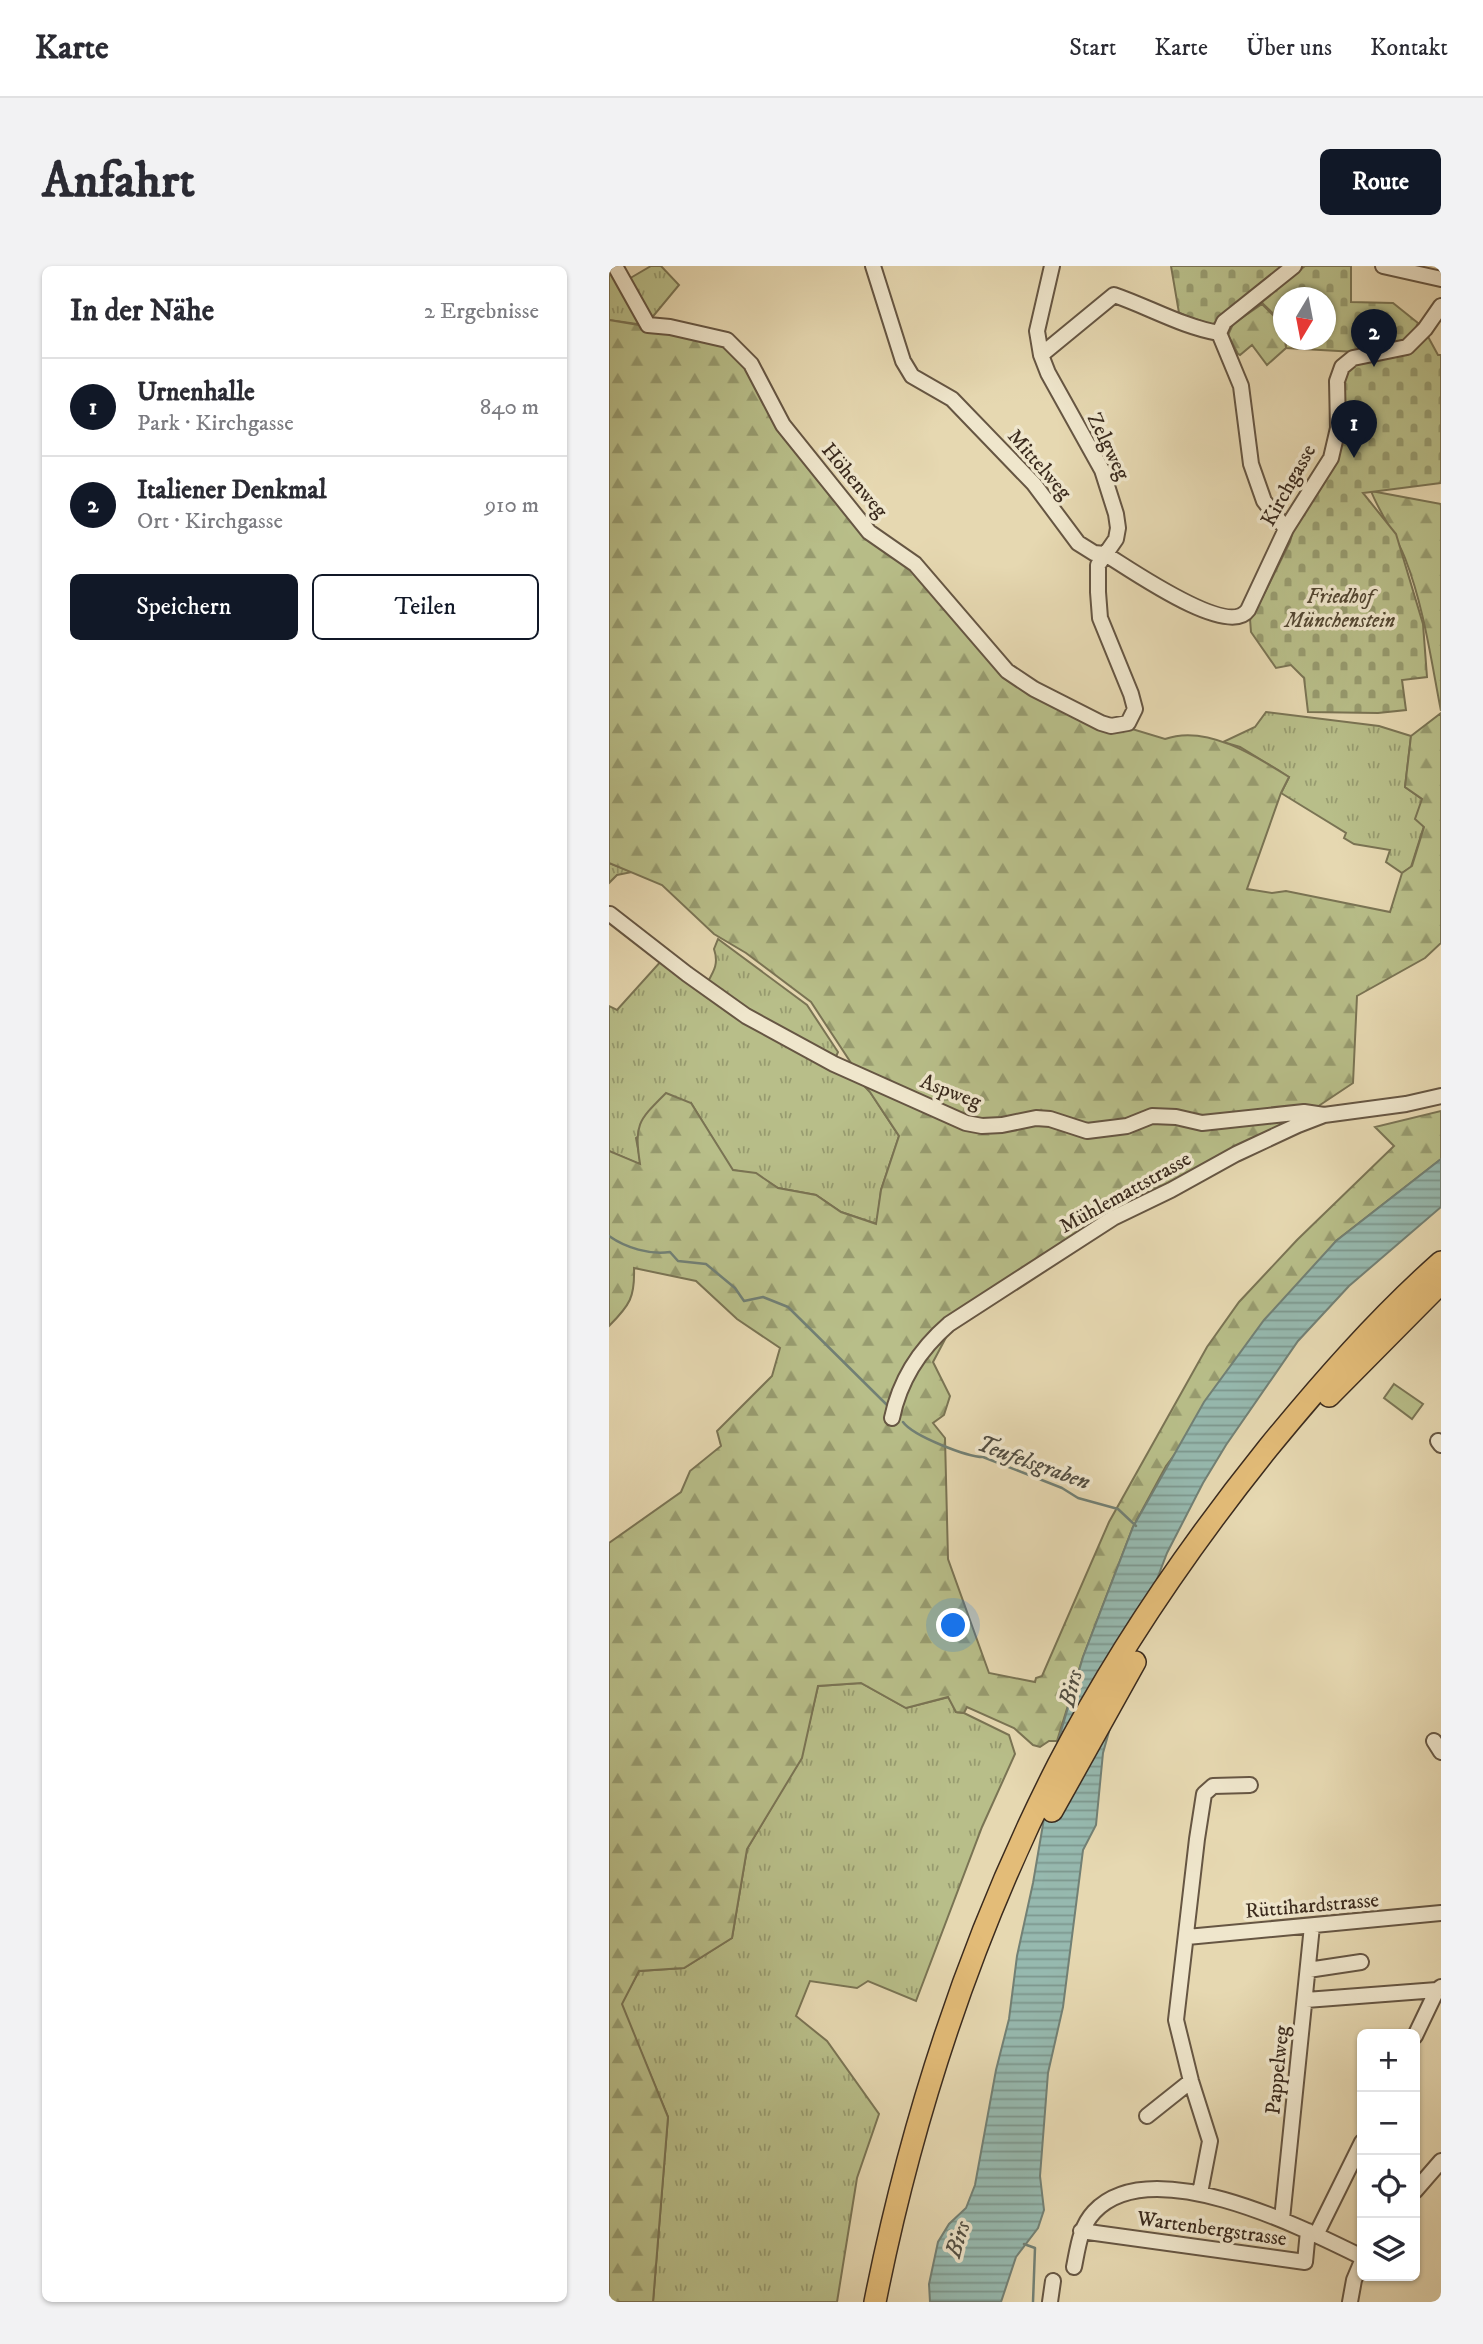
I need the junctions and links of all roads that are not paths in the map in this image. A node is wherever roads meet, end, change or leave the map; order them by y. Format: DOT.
graph roads {
  1 [pos="615,266"];
  2 [pos="873,266"];
  3 [pos="1052,266"];
  4 [pos="1294,266"];
  5 [pos="1383,266"];
  6 [pos="1404,268"];
  7 [pos="1441,279"];
  8 [pos="1441,306"];
  9 [pos="1219,333"];
  10 [pos="1041,355"];
  11 [pos="1286,529"];
  12 [pos="1105,554"];
  13 [pos="1245,614"];
  14 [pos="1128,723"];
  15 [pos="610,914"];
  16 [pos="1441,1096"];
  17 [pos="1324,1115"];
  18 [pos="1441,1262"];
  19 [pos="1441,1283"];
  20 [pos="892,1418"];
  21 [pos="1250,1785"];
  22 [pos="1441,1913"];
  23 [pos="1312,1926"];
  24 [pos="1187,1937"];
  25 [pos="1361,1962"];
  26 [pos="1308,1970"];
  27 [pos="1439,1989"];
  28 [pos="1306,2000"];
  29 [pos="1419,2029"];
  30 [pos="1191,2081"];
  31 [pos="1147,2116"];
  32 [pos="1357,2151"];
  33 [pos="1441,2161"];
  34 [pos="1420,2185"];
  35 [pos="1200,2193"];
  36 [pos="1282,2219"];
  37 [pos="1081,2231"];
  38 [pos="1312,2233"];
  39 [pos="1357,2256"];
  40 [pos="1074,2267"];
  41 [pos="1357,2272"];
  42 [pos="1053,2281"];
  43 [pos="875,2302"];
  44 [pos="890,2302"];
  45 [pos="1050,2302"];
  46 [pos="1350,2302"];
  1 -- 14 [label="street, Höhenweg"];
  2 -- 12 [label="street, Mittelweg"];
  3 -- 10 [label="street, Zelgweg"];
  4 -- 9 [label="street"];
  5 -- 6 [label="street"];
  6 -- 7 [label="street"];
  8 -- 11 [label="street, Kirchgasse"];
  9 -- 10 [label="street"];
  9 -- 11 [label="street"];
  10 -- 12 [label="street, Zelgweg"];
  11 -- 13 [label="street, Kirchgasse"];
  12 -- 13 [label="street, Mittelweg"];
  12 -- 14 [label="street, Zelgweg"];
  15 -- 17 [label="street, Aspweg"];
  16 -- 17 [label="street, Mühlemattstrasse"];
  17 -- 20 [label="street, Mühlemattstrasse"];
  18 -- 43 [label="highway"];
  19 -- 44 [label="highway"];
  21 -- 24 [label="street"];
  22 -- 23 [label="street, Rüttihardstrasse"];
  23 -- 24 [label="street, Rüttihardstrasse"];
  23 -- 26 [label="street, Pappelweg"];
  24 -- 30 [label="street"];
  25 -- 26 [label="street"];
  26 -- 28 [label="street, Pappelweg"];
  27 -- 28 [label="street"];
  27 -- 29 [label="street"];
  28 -- 36 [label="street, Pappelweg"];
  30 -- 31 [label="street"];
  30 -- 35 [label="street"];
  32 -- 38 [label="street"];
  33 -- 34 [label="street"];
  35 -- 36 [label="street"];
  35 -- 37 [label="street"];
  36 -- 38 [label="street"];
  37 -- 38 [label="street, Wartenbergstrasse"];
  37 -- 40 [label="street"];
  38 -- 39 [label="street"];
  41 -- 46 [label="street"];
  42 -- 45 [label="street"];
}
